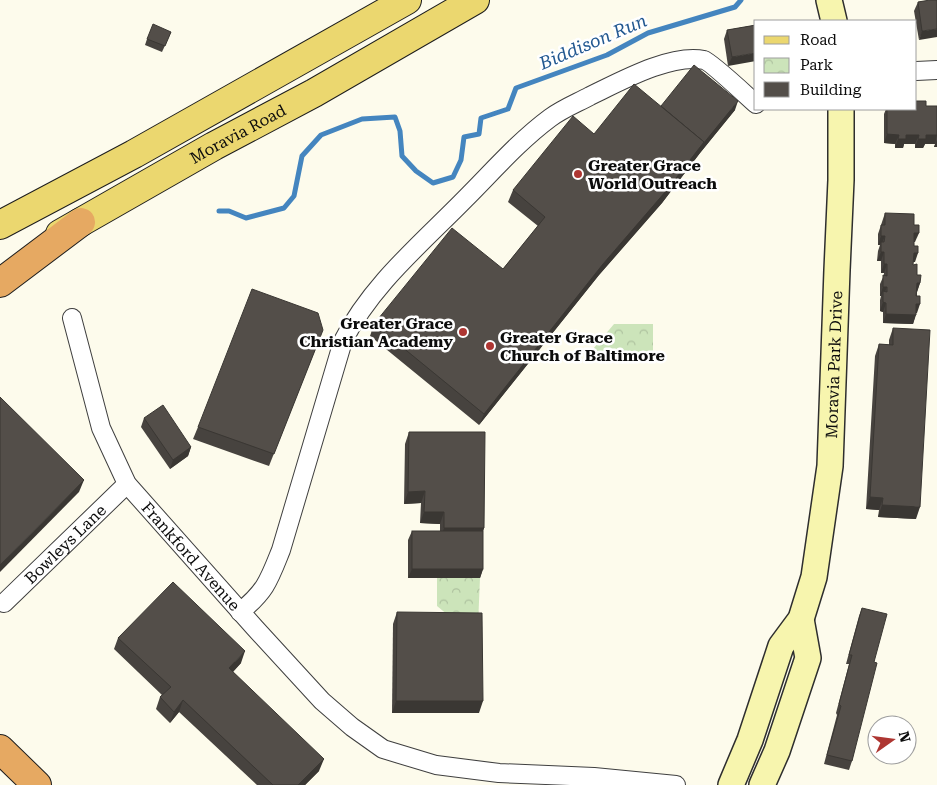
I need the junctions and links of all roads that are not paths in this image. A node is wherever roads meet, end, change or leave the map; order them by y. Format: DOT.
graph roads {
  1 [pos="407,0"];
  2 [pos="475,0"];
  3 [pos="829,0"];
  4 [pos="834,20"];
  5 [pos="937,70"];
  6 [pos="917,71"];
  7 [pos="754,103"];
  8 [pos="841,110"];
  9 [pos="81,222"];
  10 [pos="0,225"];
  11 [pos="0,268"];
  12 [pos="0,283"];
  13 [pos="72,318"];
  14 [pos="127,484"];
  15 [pos="4,603"];
  16 [pos="240,612"];
  17 [pos="801,619"];
  18 [pos="0,749"];
  19 [pos="36,785"];
  20 [pos="676,785"];
  21 [pos="730,785"];
  22 [pos="762,785"];
  1 -- 10 [label="main road, Moravia Road"];
  2 -- 9 [label="main road, Moravia Road"];
  3 -- 4 [label="main road"];
  5 -- 6 [label="street"];
  7 -- 16 [label="street"];
  8 -- 17 [label="main road, Moravia Park Drive"];
  9 -- 11 [label="main road, Moravia Road"];
  9 -- 12 [label="highway"];
  13 -- 14 [label="street, Frankford Avenue"];
  14 -- 15 [label="street, Bowleys Lane"];
  14 -- 16 [label="street, Frankford Avenue"];
  16 -- 20 [label="street, Frankford Avenue"];
  17 -- 21 [label="main road, Moravia Park Drive"];
  17 -- 22 [label="main road, Moravia Park Drive"];
  18 -- 19 [label="highway"];
}
